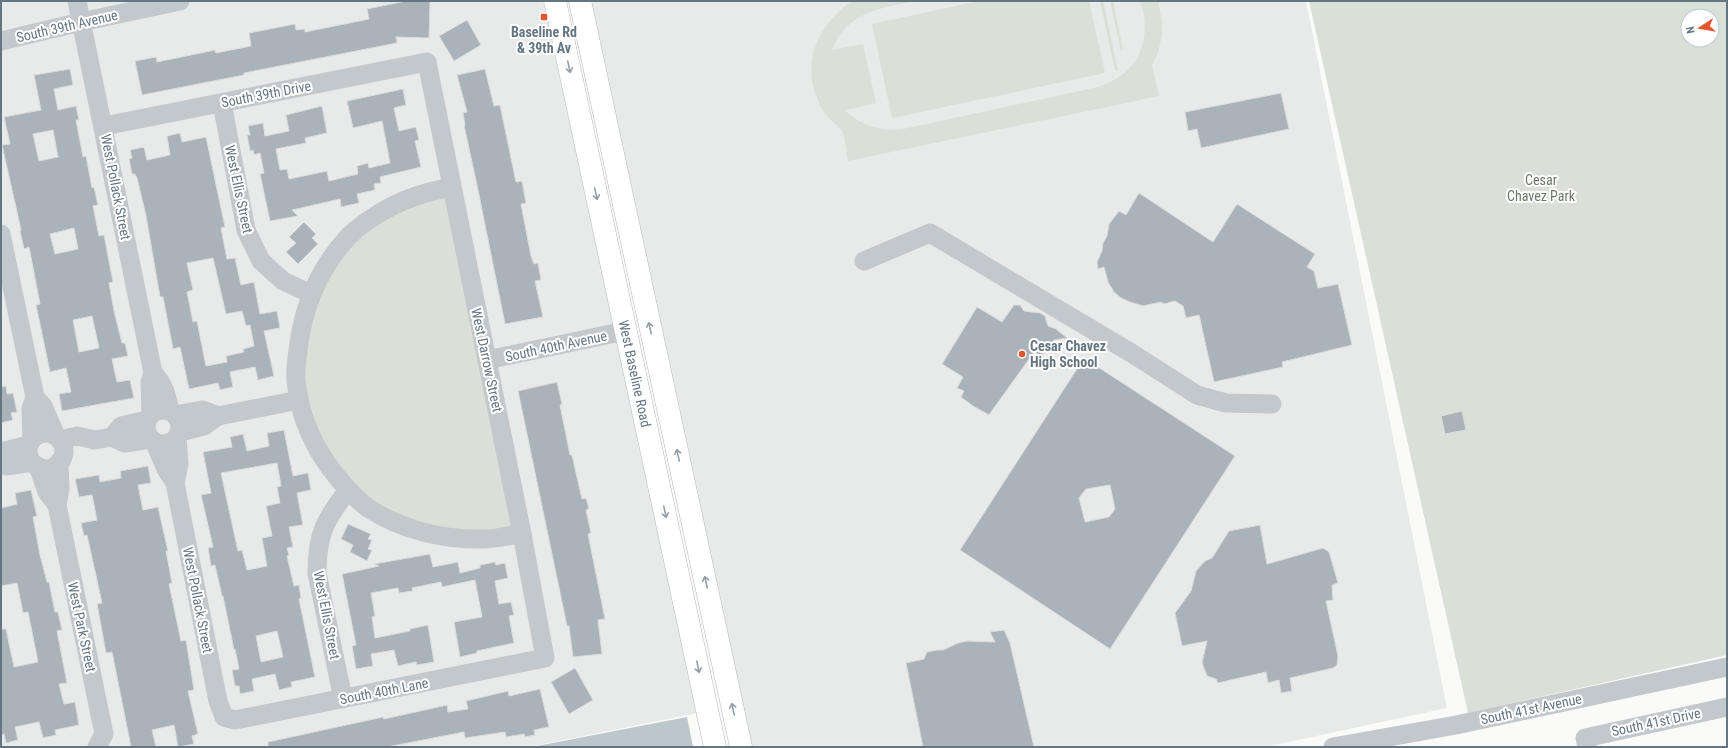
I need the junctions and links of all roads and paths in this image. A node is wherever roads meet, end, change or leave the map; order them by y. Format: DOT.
graph roads {
  1 [pos="77,1"];
  2 [pos="180,1"];
  3 [pos="555,1"];
  4 [pos="580,1"];
  5 [pos="81,22"];
  6 [pos="1,41"];
  7 [pos="427,62"];
  8 [pos="222,103"];
  9 [pos="104,126"];
  10 [pos="452,187"];
  11 [pos="1,234"];
  12 [pos="864,261"];
  13 [pos="311,294"];
  14 [pos="625,331"];
  15 [pos="487,360"];
  16 [pos="153,372"];
  17 [pos="35,397"];
  18 [pos="299,400"];
  19 [pos="1272,404"];
  20 [pos="149,417"];
  21 [pos="176,424"];
  22 [pos="103,439"];
  23 [pos="152,441"];
  24 [pos="60,449"];
  25 [pos="33,453"];
  26 [pos="1,454"];
  27 [pos="1,464"];
  28 [pos="175,483"];
  29 [pos="348,490"];
  30 [pos="57,505"];
  31 [pos="522,534"];
  32 [pos="545,658"];
  33 [pos="1727,667"];
  34 [pos="343,699"];
  35 [pos="1727,707"];
  36 [pos="224,717"];
  37 [pos="1586,742"];
  38 [pos="97,747"];
  39 [pos="715,747"];
  40 [pos="741,747"];
  41 [pos="1334,747"];
  1 -- 5 [label="street, West Pollack Street"];
  2 -- 5 [label="street, South 39th Avenue"];
  3 -- 14 [label="main road, West Baseline Road, one-way"];
  40 -- 4 [label="main road, West Baseline Road, one-way"];
  5 -- 6 [label="street, South 39th Avenue"];
  5 -- 9 [label="street, West Pollack Street"];
  7 -- 8 [label="street, South 39th Drive"];
  7 -- 10 [label="street, West Darrow Street"];
  8 -- 9 [label="street, South 39th Drive"];
  8 -- 13 [label="street, West Ellis Street"];
  9 -- 16 [label="street, West Pollack Street"];
  10 -- 13 [label="street"];
  10 -- 15 [label="street, West Darrow Street"];
  11 -- 17 [label="street, West Park Street"];
  12 -- 19 [label="street"];
  13 -- 18 [label="street"];
  14 -- 15 [label="street, South 40th Avenue"];
  14 -- 39 [label="main road, West Baseline Road, one-way"];
  15 -- 31 [label="street, West Darrow Street"];
  16 -- 20 [label="street, West Pollack Street"];
  16 -- 21 [label="street, West Pollack Street"];
  17 -- 24 [label="street, West Park Street"];
  17 -- 25 [label="street, West Park Street"];
  18 -- 21 [label="street"];
  18 -- 29 [label="street"];
  20 -- 21 [label="street"];
  20 -- 22 [label="street"];
  20 -- 23 [label="street"];
  21 -- 23 [label="street"];
  21 -- 28 [label="street, West Pollack Street"];
  22 -- 23 [label="street"];
  22 -- 24 [label="street"];
  23 -- 28 [label="street, West Pollack Street"];
  24 -- 25 [label="street"];
  24 -- 25 [label="street"];
  24 -- 30 [label="street, West Park Street"];
  25 -- 26 [label="street"];
  25 -- 27 [label="street"];
  25 -- 30 [label="street, West Park Street"];
  28 -- 36 [label="street, West Pollack Street"];
  29 -- 31 [label="street"];
  29 -- 34 [label="street, West Ellis Street"];
  30 -- 38 [label="street, West Park Street"];
  31 -- 32 [label="street, West Darrow Street"];
  32 -- 34 [label="street, South 40th Lane"];
  33 -- 41 [label="street, South 41st Avenue"];
  34 -- 36 [label="street, South 40th Lane"];
  35 -- 37 [label="street, South 41st Drive"];
}
